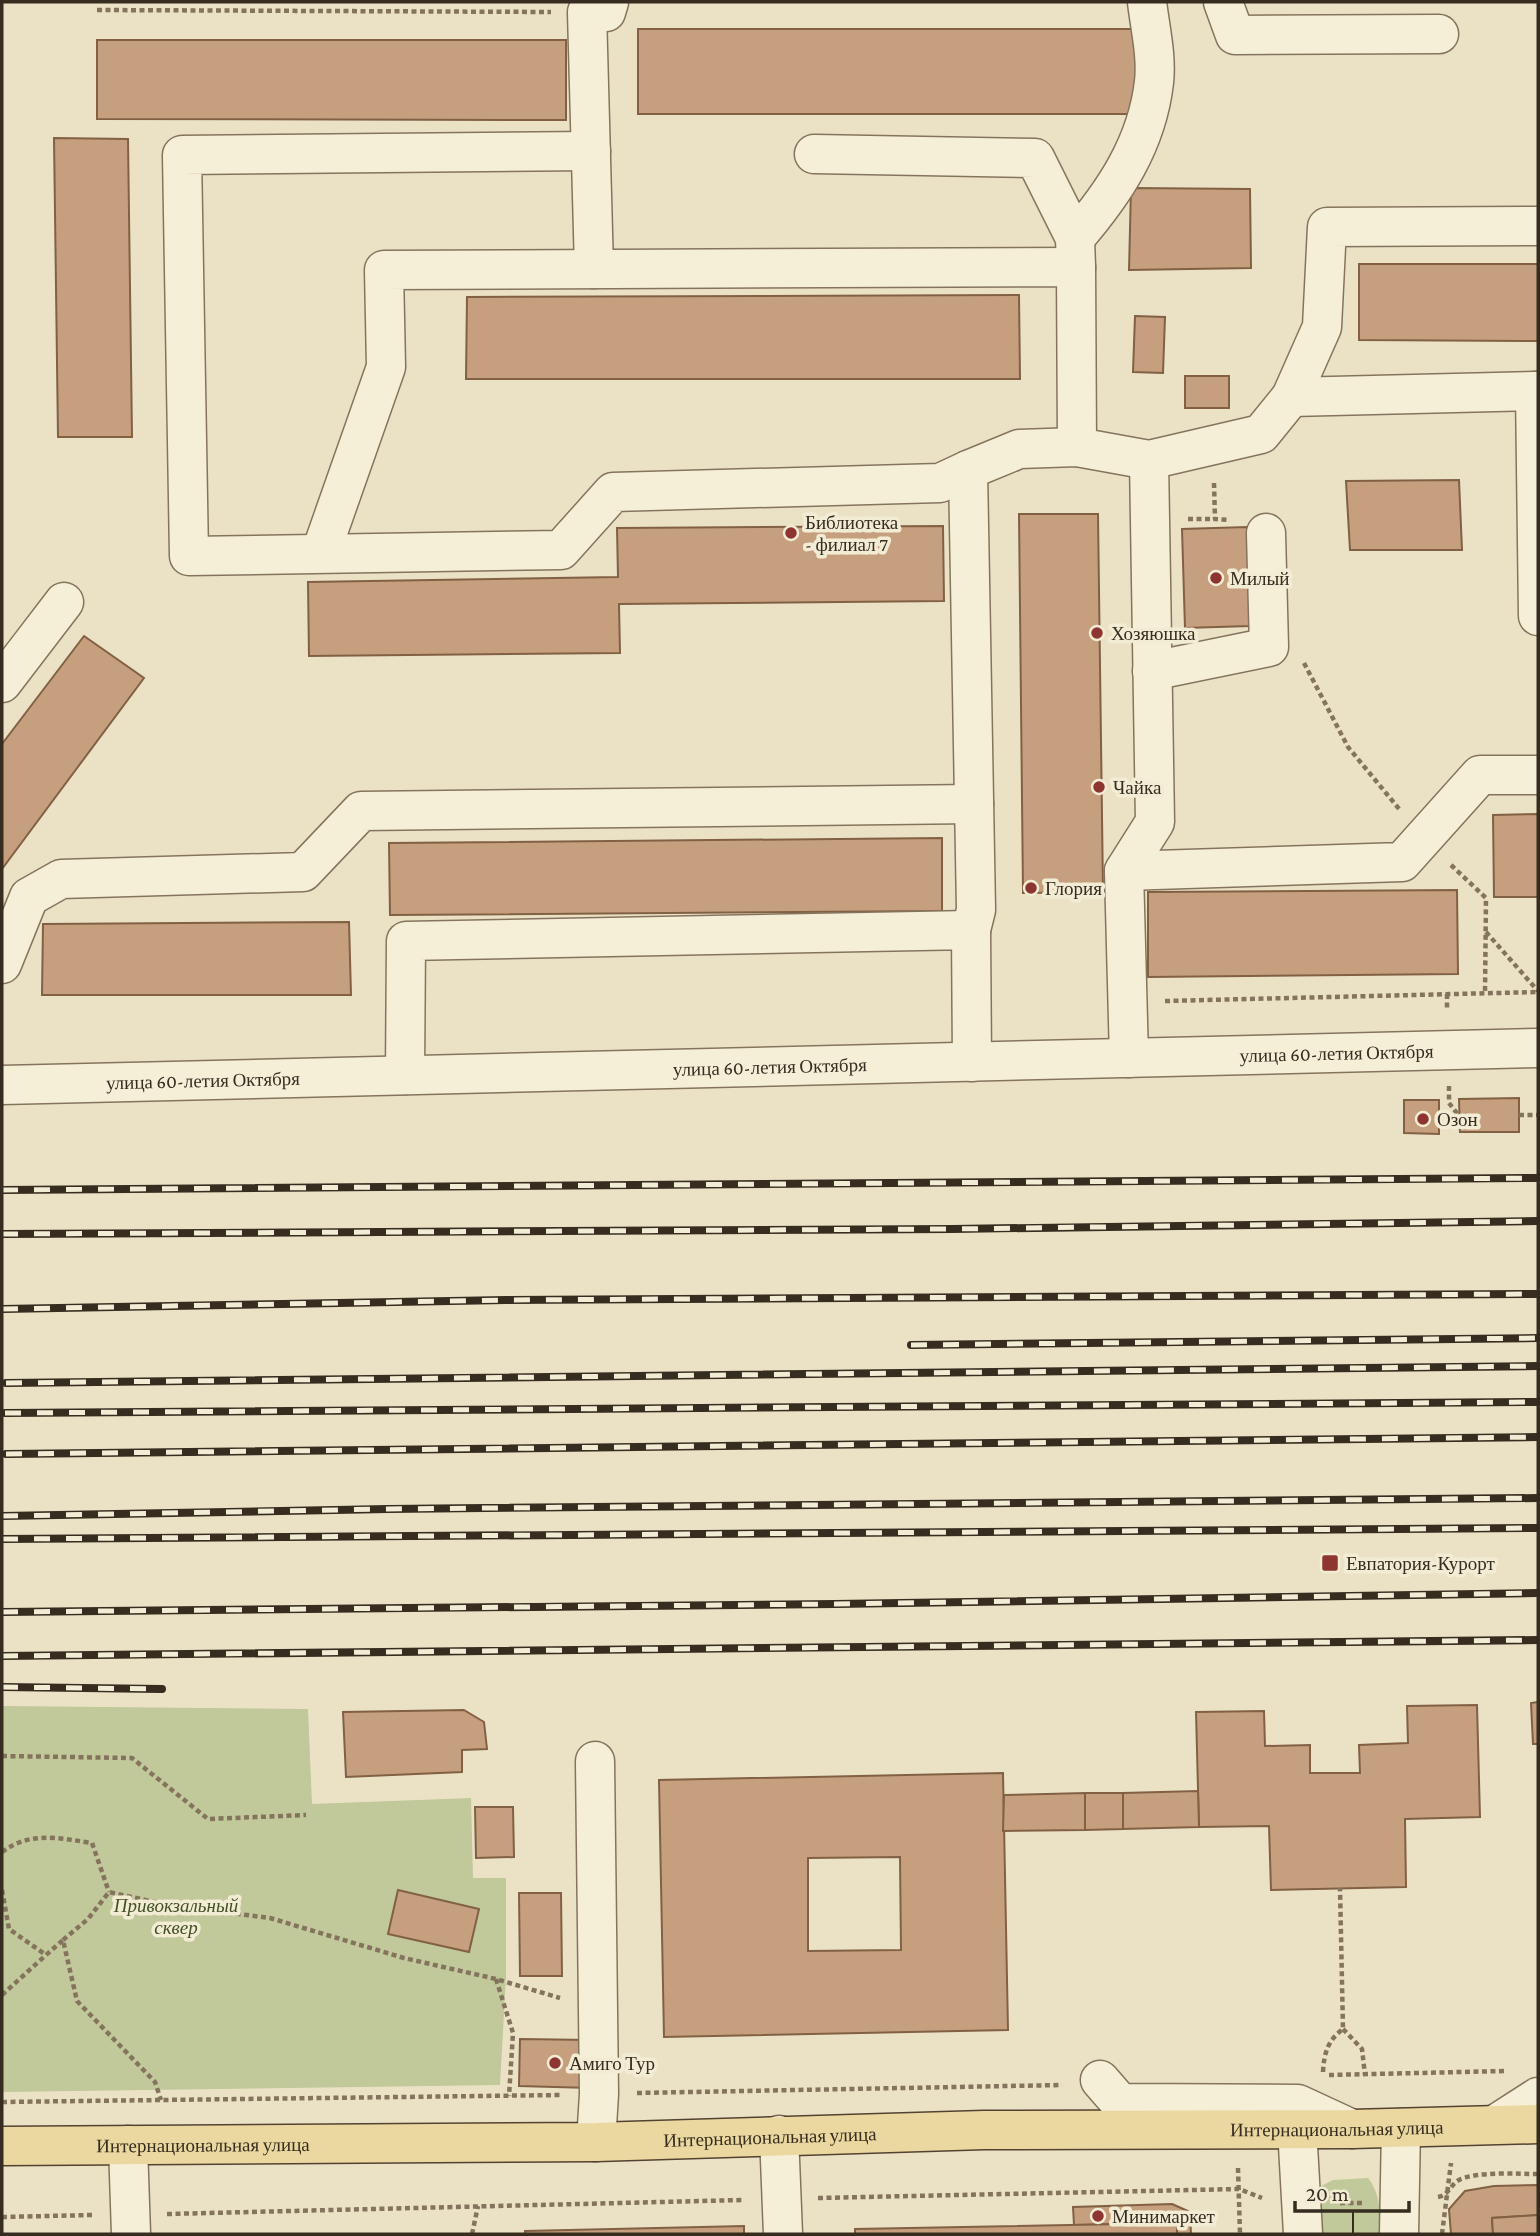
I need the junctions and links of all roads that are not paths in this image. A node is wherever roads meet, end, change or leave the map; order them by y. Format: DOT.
graph roads {
  1 [pos="1147,2"];
  2 [pos="1223,2"];
  3 [pos="598,7"];
  4 [pos="1438,34"];
  5 [pos="591,151"];
  6 [pos="814,154"];
  7 [pos="1538,226"];
  8 [pos="1076,252"];
  9 [pos="594,269"];
  10 [pos="1537,391"];
  11 [pos="1291,397"];
  12 [pos="1077,447"];
  13 [pos="1149,460"];
  14 [pos="968,470"];
  15 [pos="1266,533"];
  16 [pos="321,552"];
  17 [pos="64,602"];
  18 [pos="1538,616"];
  19 [pos="1152,671"];
  20 [pos="2,683"];
  21 [pos="1538,775"];
  22 [pos="974,804"];
  23 [pos="1124,871"];
  24 [pos="971,930"];
  25 [pos="2,964"];
  26 [pos="1538,1048"];
  27 [pos="1129,1058"];
  28 [pos="972,1062"];
  29 [pos="405,1075"];
  30 [pos="2,1085"];
  31 [pos="595,1761"];
  32 [pos="1101,2082"];
  33 [pos="1526,2084"];
  34 [pos="1496,2124"];
  35 [pos="1538,2124"];
  36 [pos="1401,2128"];
  37 [pos="1297,2129"];
  38 [pos="1352,2129"];
  39 [pos="779,2135"];
  40 [pos="596,2142"];
  41 [pos="128,2145"];
  42 [pos="2,2146"];
  43 [pos="783,2216"];
  44 [pos="131,2225"];
  45 [pos="1303,2234"];
  46 [pos="1399,2234"];
  1 -- 8 [label="street"];
  2 -- 4 [label="street"];
  3 -- 5 [label="street"];
  5 -- 9 [label="street"];
  5 -- 16 [label="street"];
  6 -- 8 [label="street"];
  7 -- 11 [label="street"];
  8 -- 9 [label="street"];
  8 -- 12 [label="street"];
  9 -- 16 [label="street"];
  10 -- 11 [label="street"];
  10 -- 18 [label="street"];
  11 -- 13 [label="street"];
  12 -- 13 [label="street"];
  12 -- 14 [label="street"];
  13 -- 19 [label="street"];
  14 -- 16 [label="street"];
  14 -- 22 [label="street"];
  15 -- 19 [label="street"];
  17 -- 20 [label="street"];
  19 -- 23 [label="street"];
  21 -- 23 [label="street"];
  22 -- 24 [label="street"];
  22 -- 25 [label="street"];
  23 -- 27 [label="street"];
  24 -- 28 [label="street"];
  24 -- 29 [label="street"];
  26 -- 27 [label="street, улица 60-летия Октября"];
  27 -- 28 [label="street, улица 60-летия Октября"];
  28 -- 29 [label="street, улица 60-летия Октября"];
  29 -- 30 [label="street, улица 60-летия Октября"];
  31 -- 40 [label="street"];
  32 -- 38 [label="street"];
  33 -- 34 [label="street"];
  34 -- 35 [label="main road, Интернациональная улица"];
  34 -- 36 [label="main road, Интернациональная улица"];
  36 -- 38 [label="main road, Интернациональная улица"];
  36 -- 46 [label="street"];
  37 -- 38 [label="main road, Интернациональная улица"];
  37 -- 39 [label="main road, Интернациональная улица"];
  37 -- 45 [label="street"];
  39 -- 40 [label="main road, Интернациональная улица"];
  39 -- 43 [label="street"];
  40 -- 41 [label="main road, Интернациональная улица"];
  41 -- 42 [label="main road, Интернациональная улица"];
  41 -- 44 [label="street"];
}
